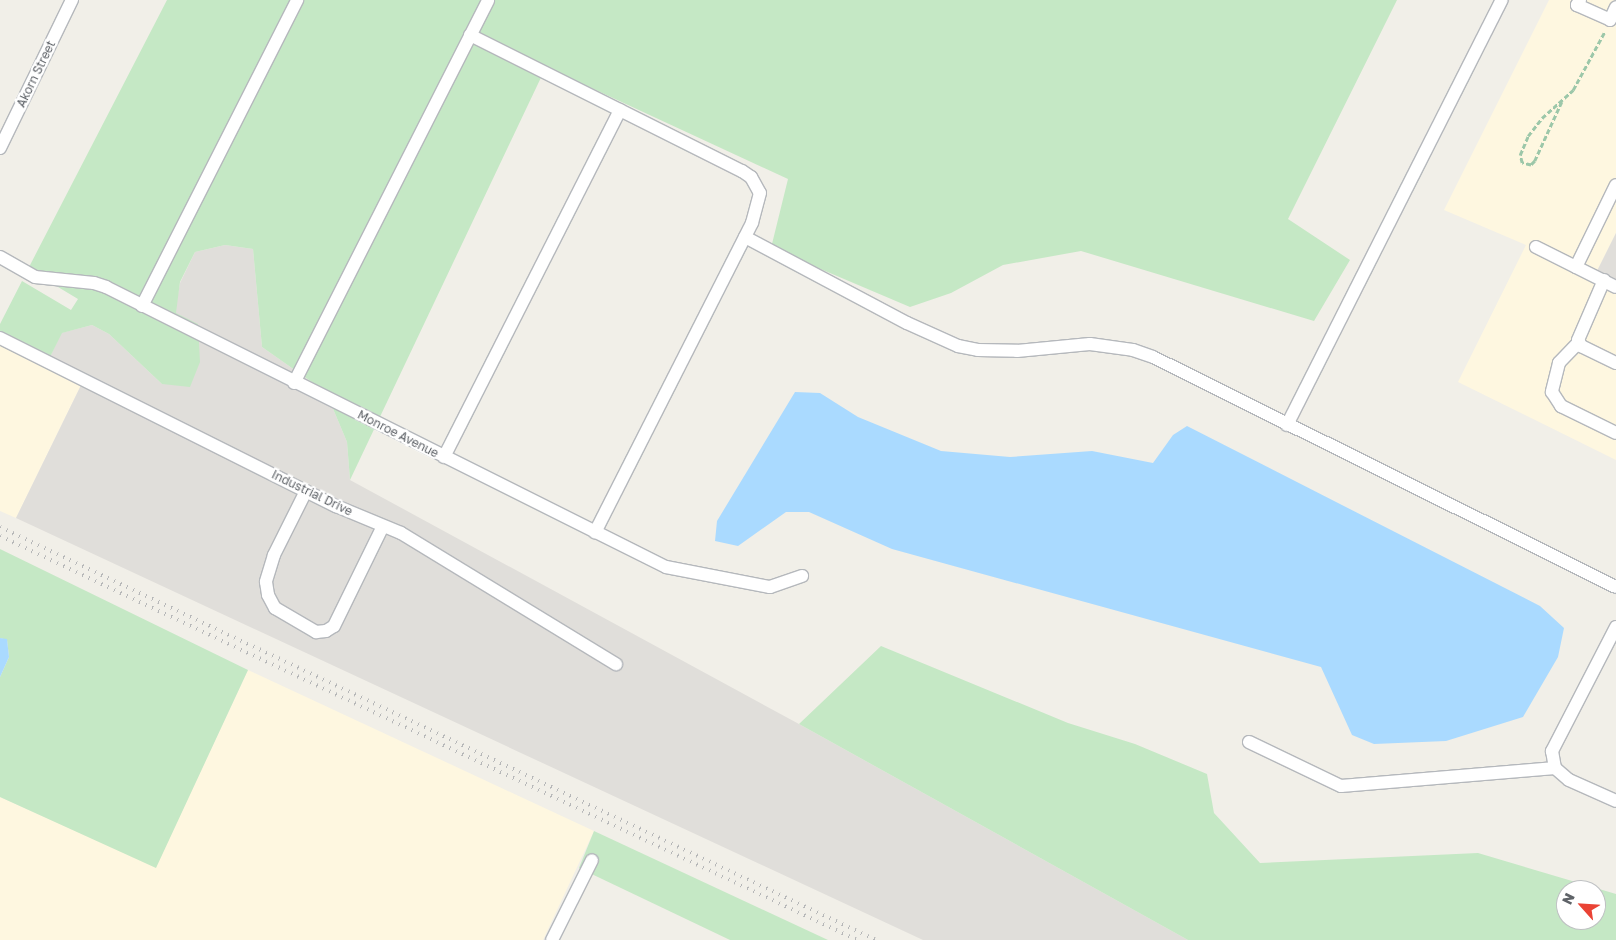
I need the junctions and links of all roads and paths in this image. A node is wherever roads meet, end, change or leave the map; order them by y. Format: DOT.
graph roads {
  1 [pos="72,0"];
  2 [pos="297,0"];
  3 [pos="488,0"];
  4 [pos="1502,0"];
  5 [pos="1580,0"];
  6 [pos="1616,8"];
  7 [pos="1610,20"];
  8 [pos="470,35"];
  9 [pos="1562,102"];
  10 [pos="620,110"];
  11 [pos="0,148"];
  12 [pos="1616,185"];
  13 [pos="745,237"];
  14 [pos="1536,248"];
  15 [pos="0,257"];
  16 [pos="1576,267"];
  17 [pos="1604,280"];
  18 [pos="1616,287"];
  19 [pos="142,306"];
  20 [pos="0,338"];
  21 [pos="1579,342"];
  22 [pos="1616,363"];
  23 [pos="294,383"];
  24 [pos="1287,425"];
  25 [pos="1616,433"];
  26 [pos="444,457"];
  27 [pos="306,491"];
  28 [pos="383,526"];
  29 [pos="595,532"];
  30 [pos="802,576"];
  31 [pos="1616,587"];
  32 [pos="1616,627"];
  33 [pos="616,664"];
  34 [pos="1249,742"];
  35 [pos="1555,768"];
  36 [pos="1616,800"];
  37 [pos="592,860"];
  38 [pos="552,940"];
  1 -- 11 [label="street, Akorn Street"];
  2 -- 19 [label="street"];
  3 -- 8 [label="street"];
  4 -- 24 [label="street"];
  5 -- 7 [label="street"];
  6 -- 7 [label="street"];
  7 -- 9 [label="path"];
  8 -- 10 [label="street"];
  8 -- 23 [label="street"];
  9 -- 9 [label="path"];
  10 -- 13 [label="street"];
  10 -- 26 [label="street"];
  12 -- 16 [label="street"];
  13 -- 24 [label="street"];
  13 -- 29 [label="street"];
  14 -- 16 [label="street"];
  15 -- 19 [label="street, Monroe Avenue"];
  16 -- 17 [label="street"];
  17 -- 18 [label="street"];
  17 -- 21 [label="street"];
  19 -- 23 [label="street, Monroe Avenue"];
  20 -- 27 [label="street, Industrial Drive"];
  21 -- 22 [label="street"];
  21 -- 25 [label="street"];
  23 -- 26 [label="street, Monroe Avenue"];
  24 -- 31 [label="street"];
  26 -- 29 [label="street, Monroe Avenue"];
  27 -- 28 [label="street, Industrial Drive"];
  27 -- 28 [label="street"];
  28 -- 33 [label="street, Industrial Drive"];
  29 -- 30 [label="street, Monroe Avenue"];
  32 -- 35 [label="street"];
  34 -- 35 [label="street"];
  35 -- 36 [label="street"];
  37 -- 38 [label="street"];
}
